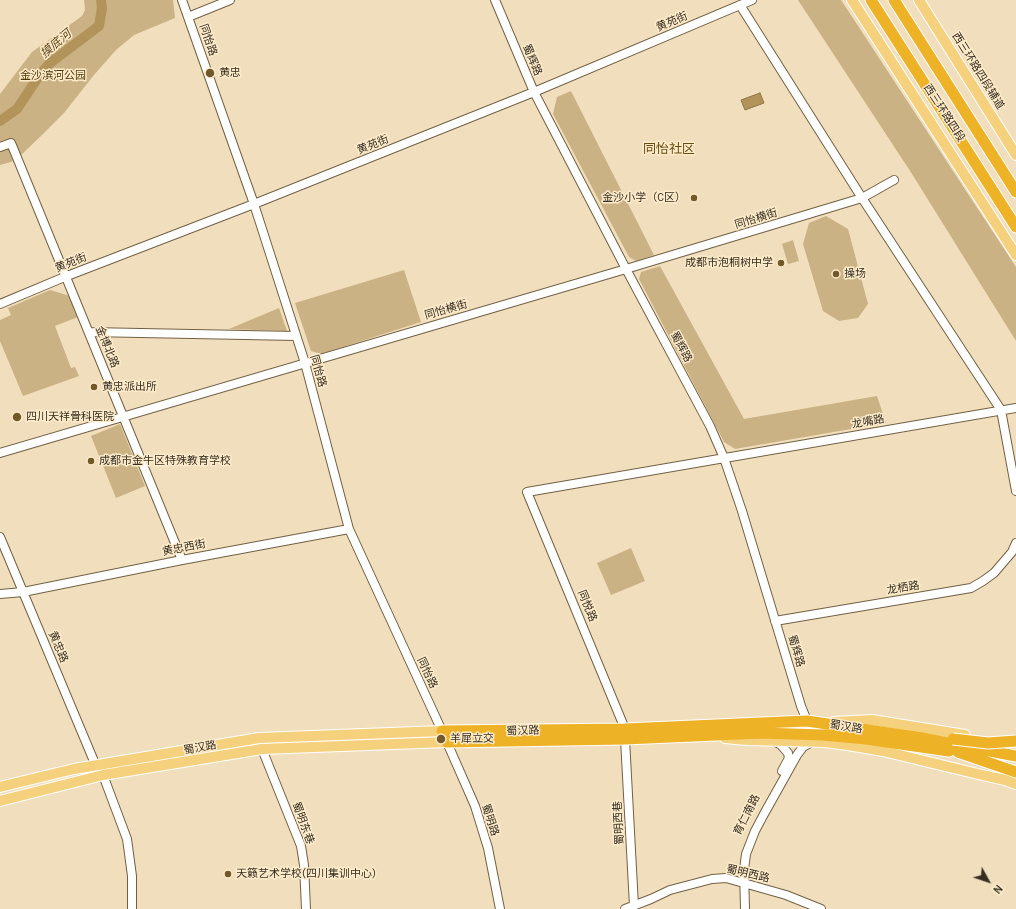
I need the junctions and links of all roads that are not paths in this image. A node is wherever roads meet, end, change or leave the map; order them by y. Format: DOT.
graph roads {
  1 [pos="182,0"];
  2 [pos="230,0"];
  3 [pos="495,0"];
  4 [pos="752,0"];
  5 [pos="852,0"];
  6 [pos="871,0"];
  7 [pos="894,0"];
  8 [pos="919,0"];
  9 [pos="740,5"];
  10 [pos="188,17"];
  11 [pos="534,92"];
  12 [pos="0,147"];
  13 [pos="1016,155"];
  14 [pos="894,180"];
  15 [pos="1016,192"];
  16 [pos="862,198"];
  17 [pos="254,204"];
  18 [pos="1016,227"];
  19 [pos="1016,256"];
  20 [pos="626,269"];
  21 [pos="67,276"];
  22 [pos="0,304"];
  23 [pos="89,332"];
  24 [pos="296,336"];
  25 [pos="305,363"];
  26 [pos="1016,408"];
  27 [pos="1001,410"];
  28 [pos="124,416"];
  29 [pos="0,453"];
  30 [pos="724,458"];
  31 [pos="1016,491"];
  32 [pos="527,492"];
  33 [pos="349,529"];
  34 [pos="0,537"];
  35 [pos="1016,543"];
  36 [pos="182,560"];
  37 [pos="23,592"];
  38 [pos="0,594"];
  39 [pos="775,621"];
  40 [pos="812,721"];
  41 [pos="442,731"];
  42 [pos="625,734"];
  43 [pos="703,735"];
  44 [pos="774,740"];
  45 [pos="1016,740"];
  46 [pos="814,741"];
  47 [pos="447,742"];
  48 [pos="1016,744"];
  49 [pos="952,747"];
  50 [pos="262,749"];
  51 [pos="1016,756"];
  52 [pos="1016,763"];
  53 [pos="96,766"];
  54 [pos="1016,772"];
  55 [pos="103,775"];
  56 [pos="1016,784"];
  57 [pos="0,787"];
  58 [pos="0,800"];
  59 [pos="740,882"];
  60 [pos="634,906"];
  61 [pos="132,909"];
  62 [pos="306,909"];
  63 [pos="500,909"];
  64 [pos="625,909"];
  65 [pos="740,909"];
  66 [pos="745,909"];
  67 [pos="821,909"];
  1 -- 10 [label="street, 同怡路"];
  2 -- 10 [label="street"];
  3 -- 11 [label="street, 蜀辉路"];
  4 -- 9 [label="street, 黄苑街"];
  5 -- 19 [label="main road"];
  6 -- 18 [label="highway, 西三环路四段"];
  7 -- 15 [label="highway, 西三环路四段"];
  8 -- 13 [label="main road, 西三环路四段辅道"];
  9 -- 11 [label="street, 黄苑街"];
  9 -- 16 [label="street"];
  10 -- 17 [label="street, 同怡路"];
  11 -- 17 [label="street, 黄苑街"];
  11 -- 20 [label="street, 蜀辉路"];
  12 -- 21 [label="street, 金博北路"];
  14 -- 16 [label="street, 同怡横街"];
  16 -- 20 [label="street, 同怡横街"];
  16 -- 27 [label="street"];
  17 -- 21 [label="street, 黄苑街"];
  17 -- 24 [label="street, 同怡路"];
  20 -- 25 [label="street, 同怡横街"];
  20 -- 30 [label="street, 蜀辉路"];
  21 -- 22 [label="street, 黄苑街"];
  21 -- 23 [label="street, 金博北路"];
  23 -- 24 [label="street"];
  23 -- 28 [label="street, 金博北路"];
  24 -- 25 [label="street, 同怡路"];
  25 -- 28 [label="street, 同怡横街"];
  25 -- 33 [label="street, 同怡路"];
  26 -- 27 [label="street, 龙嘴路"];
  27 -- 30 [label="street, 龙嘴路"];
  27 -- 31 [label="street"];
  28 -- 29 [label="street, 同怡横街"];
  28 -- 36 [label="street, 金博北路"];
  30 -- 32 [label="street, 龙嘴路"];
  30 -- 39 [label="street, 蜀辉路"];
  32 -- 42 [label="street, 同悦路"];
  33 -- 36 [label="street, 黄忠西街"];
  33 -- 41 [label="street, 同怡路"];
  34 -- 37 [label="street, 黄忠路"];
  35 -- 39 [label="street, 龙栖路"];
  36 -- 37 [label="street, 黄忠西街"];
  37 -- 38 [label="street, 黄忠西街"];
  37 -- 53 [label="street, 黄忠路"];
  39 -- 40 [label="street, 蜀辉路"];
  40 -- 42 [label="highway, 蜀汉路"];
  40 -- 48 [label="main road"];
  40 -- 49 [label="highway, 蜀汉路"];
  41 -- 42 [label="highway, 蜀汉路"];
  41 -- 47 [label="street, 同怡路"];
  41 -- 53 [label="main road, 蜀汉路"];
  42 -- 43 [label="highway, 蜀汉路"];
  42 -- 47 [label="highway, 蜀汉路"];
  42 -- 60 [label="street, 蜀明西巷"];
  43 -- 44 [label="main road"];
  43 -- 49 [label="highway, 蜀汉路"];
  44 -- 46 [label="main road"];
  44 -- 59 [label="street, 育仁南路"];
  45 -- 49 [label="highway, bridge"];
  46 -- 56 [label="main road"];
  46 -- 59 [label="street"];
  47 -- 50 [label="main road, 蜀汉路"];
  47 -- 63 [label="street, 蜀明路"];
  49 -- 51 [label="highway"];
  49 -- 52 [label="highway"];
  49 -- 54 [label="highway"];
  50 -- 55 [label="main road, 蜀汉路"];
  50 -- 62 [label="street, 蜀明东巷"];
  53 -- 55 [label="street, 黄忠路"];
  53 -- 57 [label="main road, 蜀汉路"];
  55 -- 58 [label="main road, 蜀汉路"];
  55 -- 61 [label="street, 黄忠路"];
  59 -- 60 [label="street, 蜀明西路"];
  59 -- 65 [label="street, 育仁南路"];
  59 -- 66 [label="street"];
  59 -- 67 [label="street, 蜀明西路"];
  60 -- 64 [label="street, 蜀明西路"];
}
